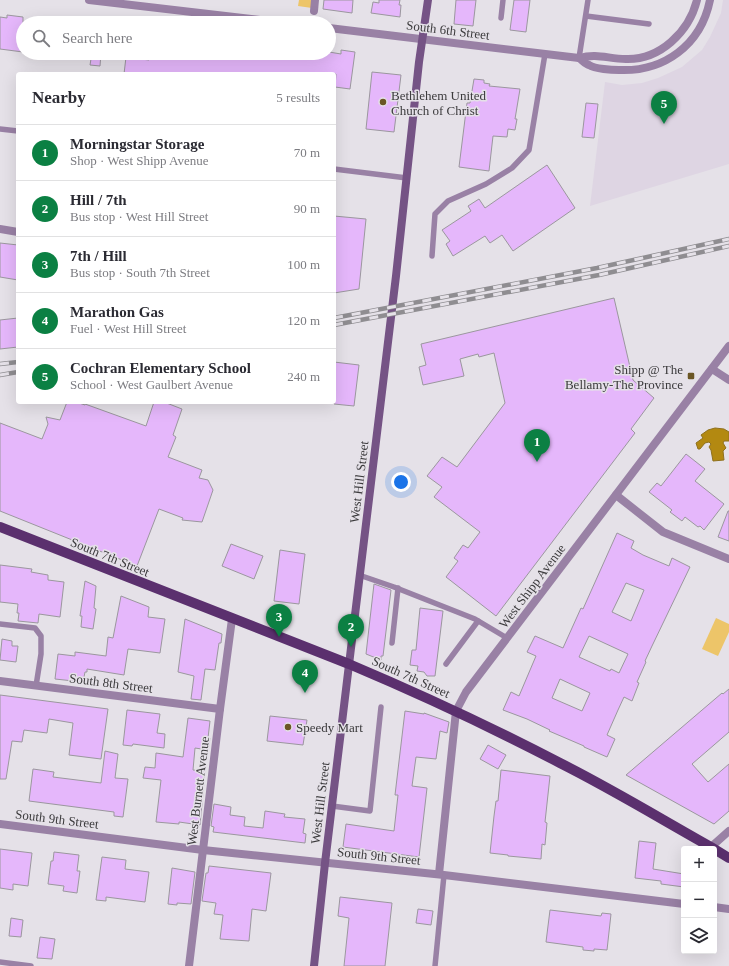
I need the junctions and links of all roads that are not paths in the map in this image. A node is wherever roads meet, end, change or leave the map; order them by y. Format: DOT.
graph roads {
  1 [pos="89,0"];
  2 [pos="315,0"];
  3 [pos="428,0"];
  4 [pos="503,0"];
  5 [pos="588,0"];
  6 [pos="697,0"];
  7 [pos="710,0"];
  8 [pos="314,11"];
  9 [pos="225,16"];
  10 [pos="586,16"];
  11 [pos="501,18"];
  12 [pos="649,24"];
  13 [pos="336,29"];
  14 [pos="423,39"];
  15 [pos="545,54"];
  16 [pos="579,58"];
  17 [pos="0,129"];
  18 [pos="16,131"];
  19 [pos="336,169"];
  20 [pos="407,178"];
  21 [pos="0,230"];
  22 [pos="16,232"];
  23 [pos="432,256"];
  24 [pos="729,346"];
  25 [pos="726,355"];
  26 [pos="712,369"];
  27 [pos="729,380"];
  28 [pos="616,495"];
  29 [pos="0,527"];
  30 [pos="729,559"];
  31 [pos="359,575"];
  32 [pos="398,588"];
  33 [pos="232,619"];
  34 [pos="478,621"];
  35 [pos="0,624"];
  36 [pos="507,638"];
  37 [pos="392,643"];
  38 [pos="349,664"];
  39 [pos="446,664"];
  40 [pos="0,681"];
  41 [pos="36,686"];
  42 [pos="381,707"];
  43 [pos="220,709"];
  44 [pos="456,711"];
  45 [pos="332,806"];
  46 [pos="0,824"];
  47 [pos="729,831"];
  48 [pos="709,846"];
  49 [pos="712,846"];
  50 [pos="203,850"];
  51 [pos="717,851"];
  52 [pos="729,858"];
  53 [pos="325,863"];
  54 [pos="442,875"];
  55 [pos="681,904"];
  56 [pos="717,907"];
  57 [pos="729,909"];
  58 [pos="0,962"];
  59 [pos="31,966"];
  60 [pos="189,966"];
  61 [pos="314,966"];
  62 [pos="435,966"];
  1 -- 9 [label="street"];
  2 -- 8 [label="street"];
  3 -- 14 [label="street, West Hill Street"];
  4 -- 11 [label="lane"];
  5 -- 10 [label="lane"];
  6 -- 16 [label="street"];
  7 -- 16 [label="street"];
  10 -- 12 [label="lane"];
  10 -- 16 [label="lane"];
  13 -- 14 [label="street, South 6th Street"];
  14 -- 15 [label="street, South 6th Street"];
  14 -- 20 [label="street, West Hill Street"];
  15 -- 16 [label="street, South 6th Street"];
  15 -- 23 [label="lane"];
  17 -- 18 [label="lane"];
  19 -- 20 [label="lane"];
  20 -- 31 [label="street, West Hill Street"];
  21 -- 22 [label="street"];
  24 -- 25 [label="street, West Shipp Avenue"];
  25 -- 26 [label="street, West Shipp Avenue"];
  26 -- 27 [label="street"];
  26 -- 28 [label="street, West Shipp Avenue"];
  28 -- 30 [label="street"];
  28 -- 36 [label="street, West Shipp Avenue"];
  29 -- 33 [label="main road, South 7th Street"];
  31 -- 32 [label="lane"];
  31 -- 38 [label="street, West Hill Street"];
  32 -- 34 [label="lane"];
  32 -- 37 [label="lane"];
  33 -- 38 [label="main road, South 7th Street"];
  33 -- 43 [label="street, West Burnett Avenue"];
  34 -- 36 [label="lane"];
  34 -- 39 [label="lane"];
  35 -- 41 [label="lane"];
  36 -- 44 [label="street, West Shipp Avenue"];
  38 -- 44 [label="main road, South 7th Street"];
  38 -- 45 [label="street, West Hill Street"];
  40 -- 41 [label="street, South 8th Street"];
  41 -- 43 [label="street, South 8th Street"];
  42 -- 45 [label="lane"];
  43 -- 50 [label="street, West Burnett Avenue"];
  44 -- 48 [label="main road, South 7th Street"];
  44 -- 54 [label="street, West Shipp Avenue"];
  45 -- 53 [label="street, West Hill Street"];
  46 -- 50 [label="street, South 9th Street"];
  47 -- 49 [label="street"];
  50 -- 53 [label="street, South 9th Street"];
  50 -- 60 [label="street, West Burnett Avenue"];
  51 -- 52 [label="main road, South 7th Street"];
  53 -- 54 [label="street, South 9th Street"];
  53 -- 61 [label="street, West Hill Street"];
  54 -- 55 [label="street, South 9th Street"];
  54 -- 62 [label="lane"];
  56 -- 57 [label="street"];
  58 -- 59 [label="lane"];
}
